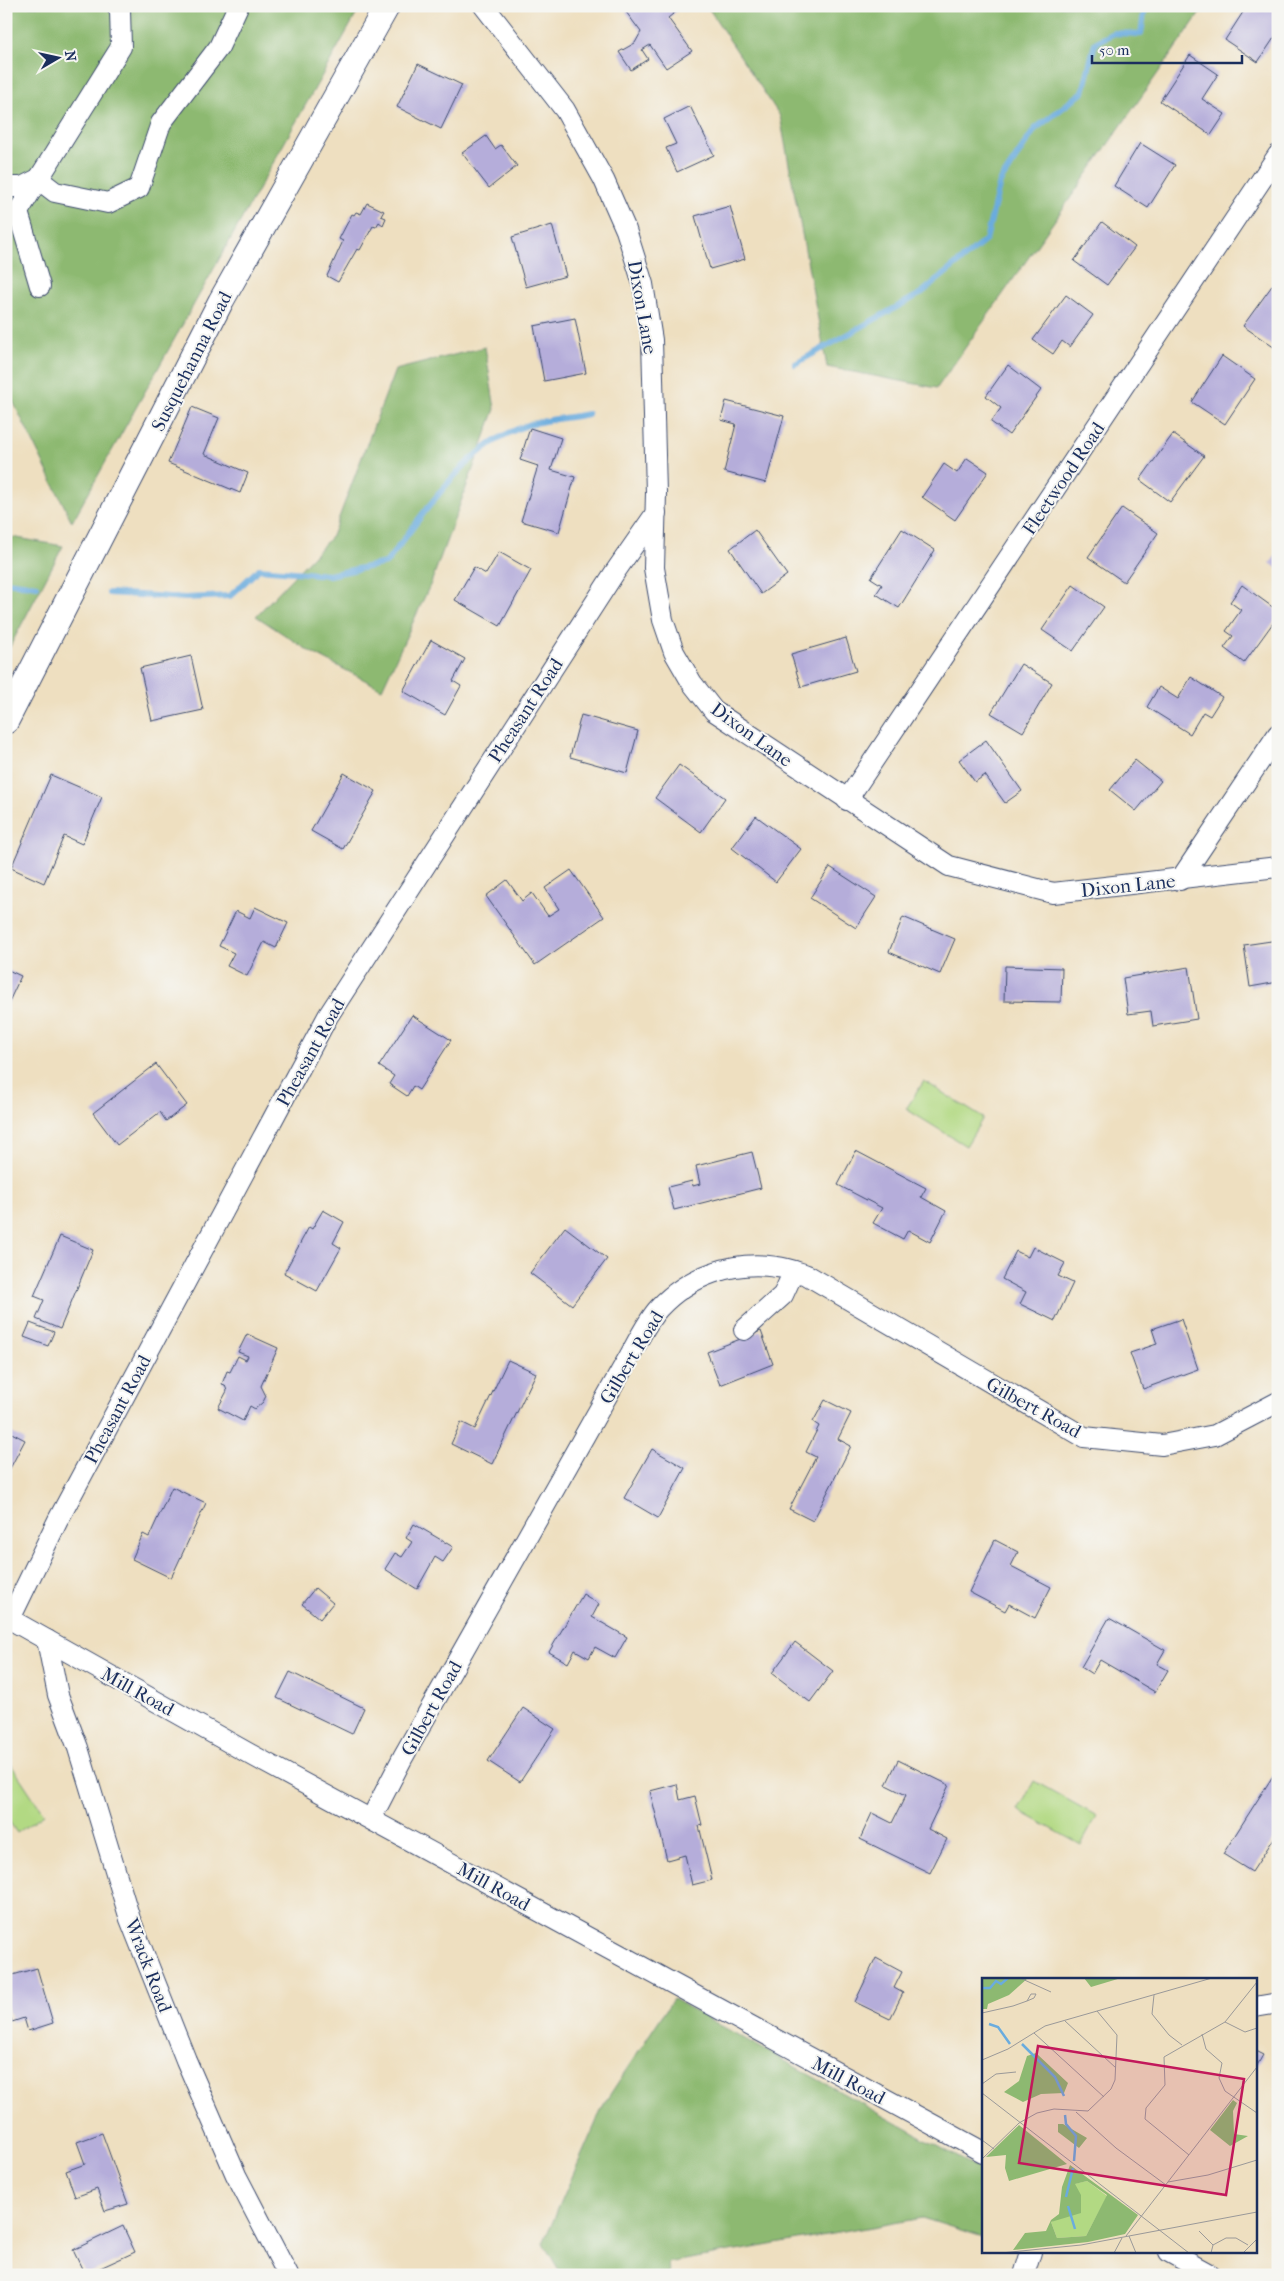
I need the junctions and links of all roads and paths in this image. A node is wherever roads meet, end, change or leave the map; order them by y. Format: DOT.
graph roads {
  1 [pos="117,6"];
  2 [pos="238,6"];
  3 [pos="387,6"];
  4 [pos="484,6"];
  5 [pos="1278,154"];
  6 [pos="38,179"];
  7 [pos="6,187"];
  8 [pos="40,286"];
  9 [pos="656,513"];
  10 [pos="6,721"];
  11 [pos="1278,734"];
  12 [pos="848,800"];
  13 [pos="1278,867"];
  14 [pos="1180,880"];
  15 [pos="794,1272"];
  16 [pos="744,1330"];
  17 [pos="1278,1402"];
  18 [pos="8,1618"];
  19 [pos="47,1640"];
  20 [pos="371,1818"];
  21 [pos="1278,2003"];
  22 [pos="1256,2006"];
  23 [pos="982,2151"];
  24 [pos="1030,2254"];
  25 [pos="1173,2254"];
  26 [pos="288,2275"];
  27 [pos="1024,2275"];
  28 [pos="1210,2275"];
  1 -- 6 [label="street"];
  2 -- 6 [label="street"];
  3 -- 10 [label="main road, Susquehanna Road"];
  4 -- 9 [label="street, Dixon Lane"];
  5 -- 12 [label="street, Fleetwood Road"];
  6 -- 7 [label="street"];
  6 -- 8 [label="street"];
  9 -- 12 [label="street, Dixon Lane"];
  9 -- 18 [label="street, Pheasant Road"];
  11 -- 14 [label="street"];
  12 -- 14 [label="street, Dixon Lane"];
  13 -- 14 [label="street, Dixon Lane"];
  15 -- 16 [label="street"];
  15 -- 17 [label="street, Gilbert Road"];
  15 -- 20 [label="street, Gilbert Road"];
  18 -- 19 [label="street, Mill Road"];
  19 -- 20 [label="street, Mill Road"];
  19 -- 26 [label="street, Wrack Road"];
  20 -- 23 [label="street, Mill Road"];
  21 -- 22 [label="street"];
  24 -- 27 [label="street"];
  25 -- 28 [label="street"];
}
